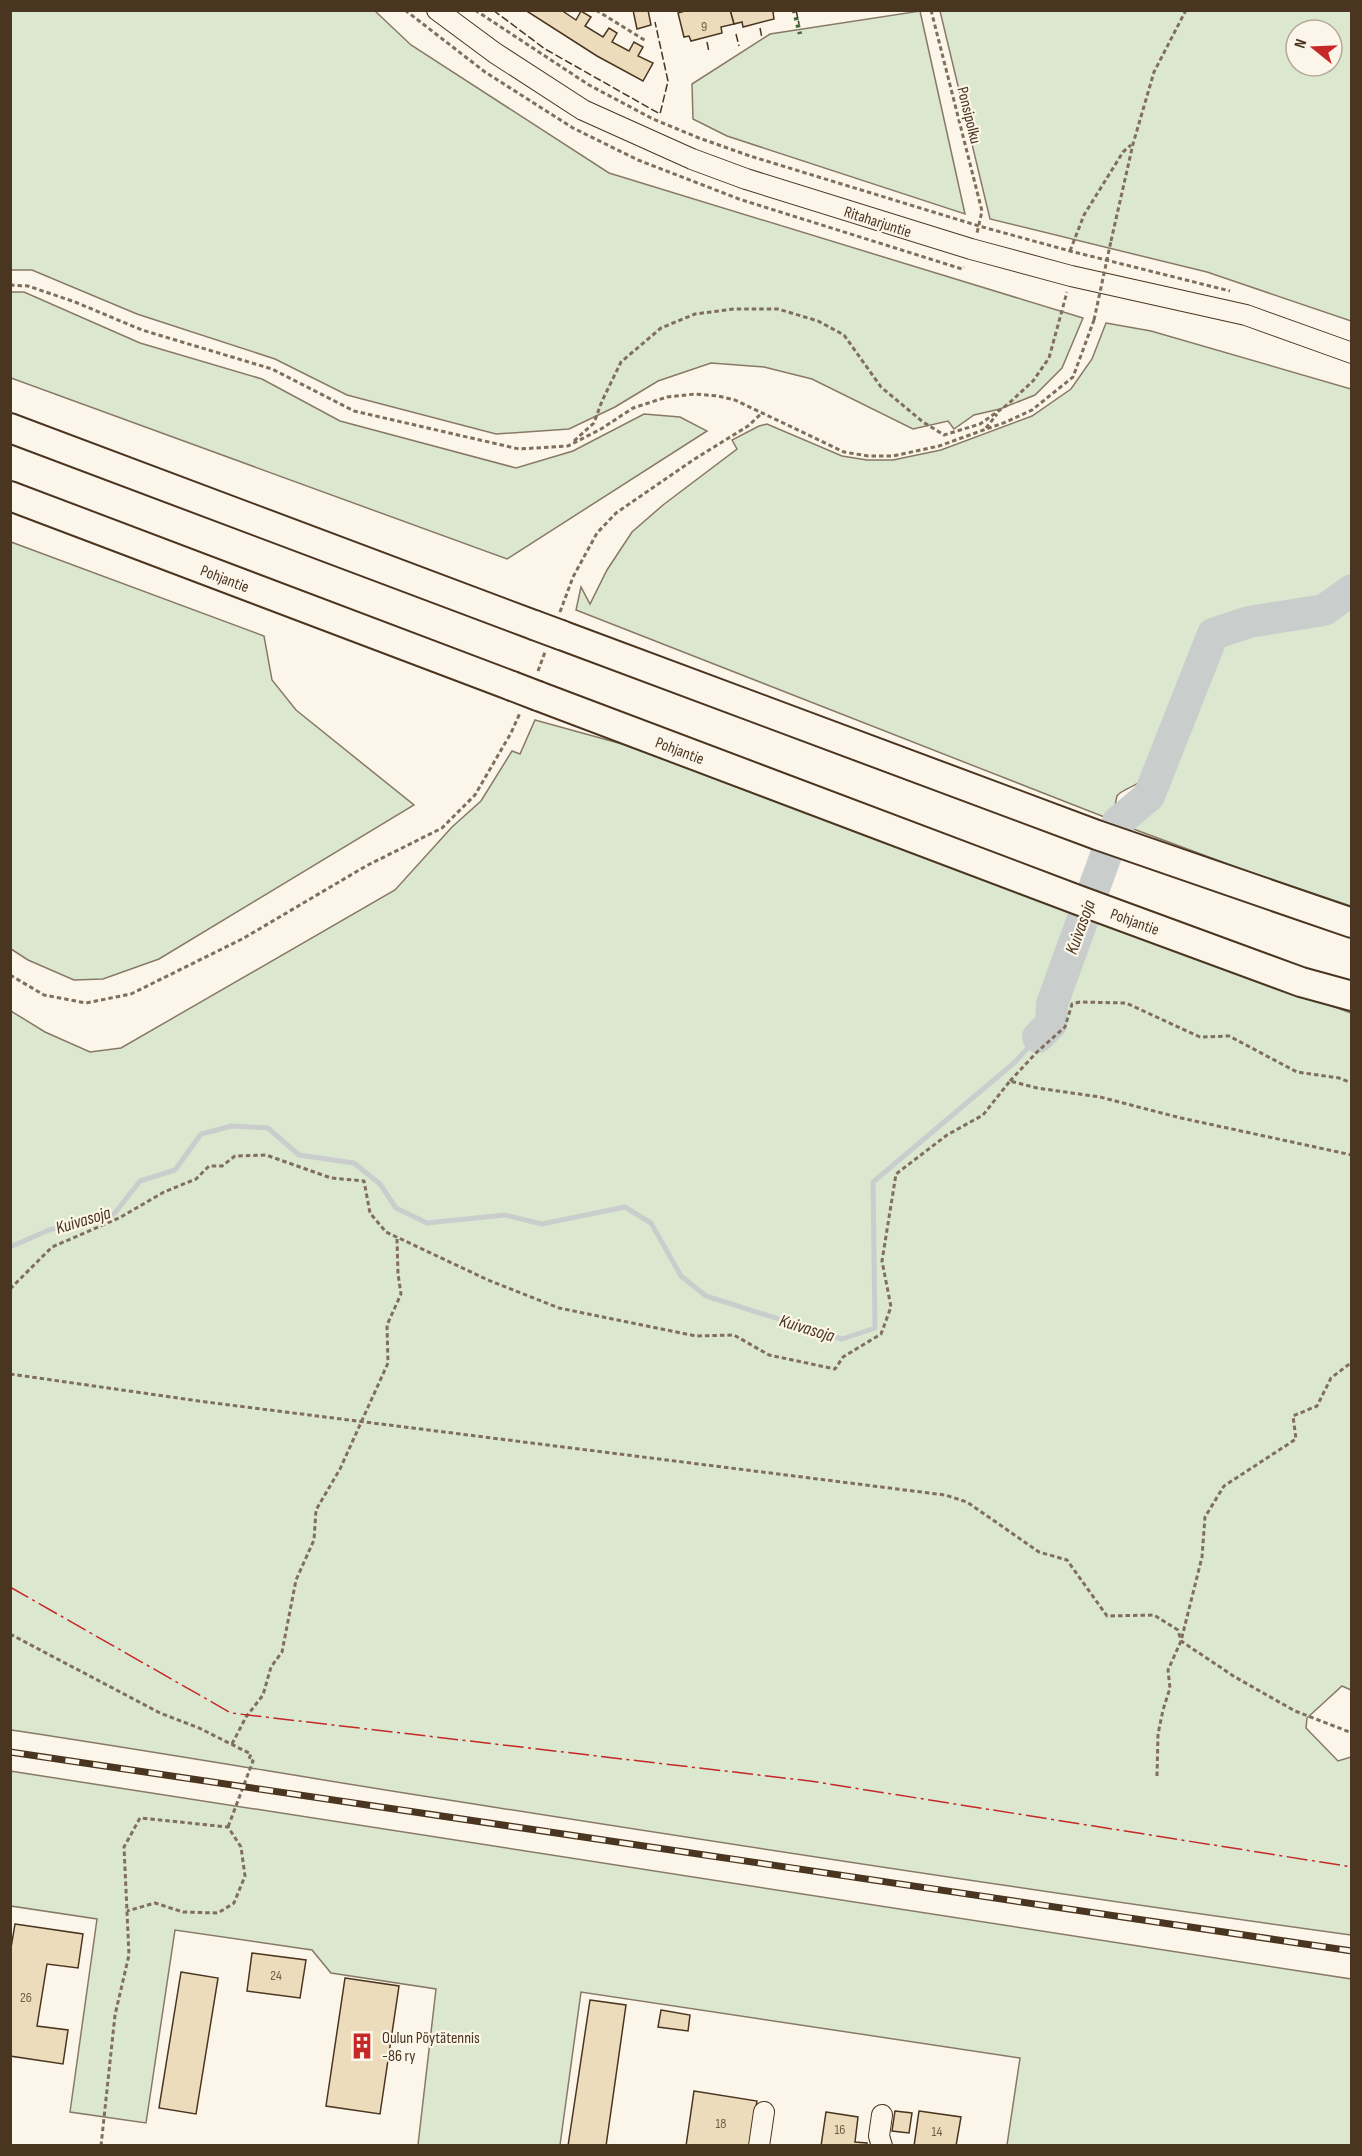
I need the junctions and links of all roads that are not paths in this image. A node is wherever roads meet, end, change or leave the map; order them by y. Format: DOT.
graph roads {
  1 [pos="437,10"];
  2 [pos="1352,353"];
  3 [pos="10,428"];
  4 [pos="10,496"];
  5 [pos="1352,923"];
  6 [pos="1352,996"];
  7 [pos="764,2112"];
  8 [pos="882,2115"];
  9 [pos="759,2145"];
  10 [pos="882,2145"];
  1 -- 2 [label="street, Ritaharjuntie"];
  3 -- 5 [label="highway"];
  4 -- 6 [label="highway, Pohjantie"];
  7 -- 9 [label="street"];
  8 -- 10 [label="street"];
}
